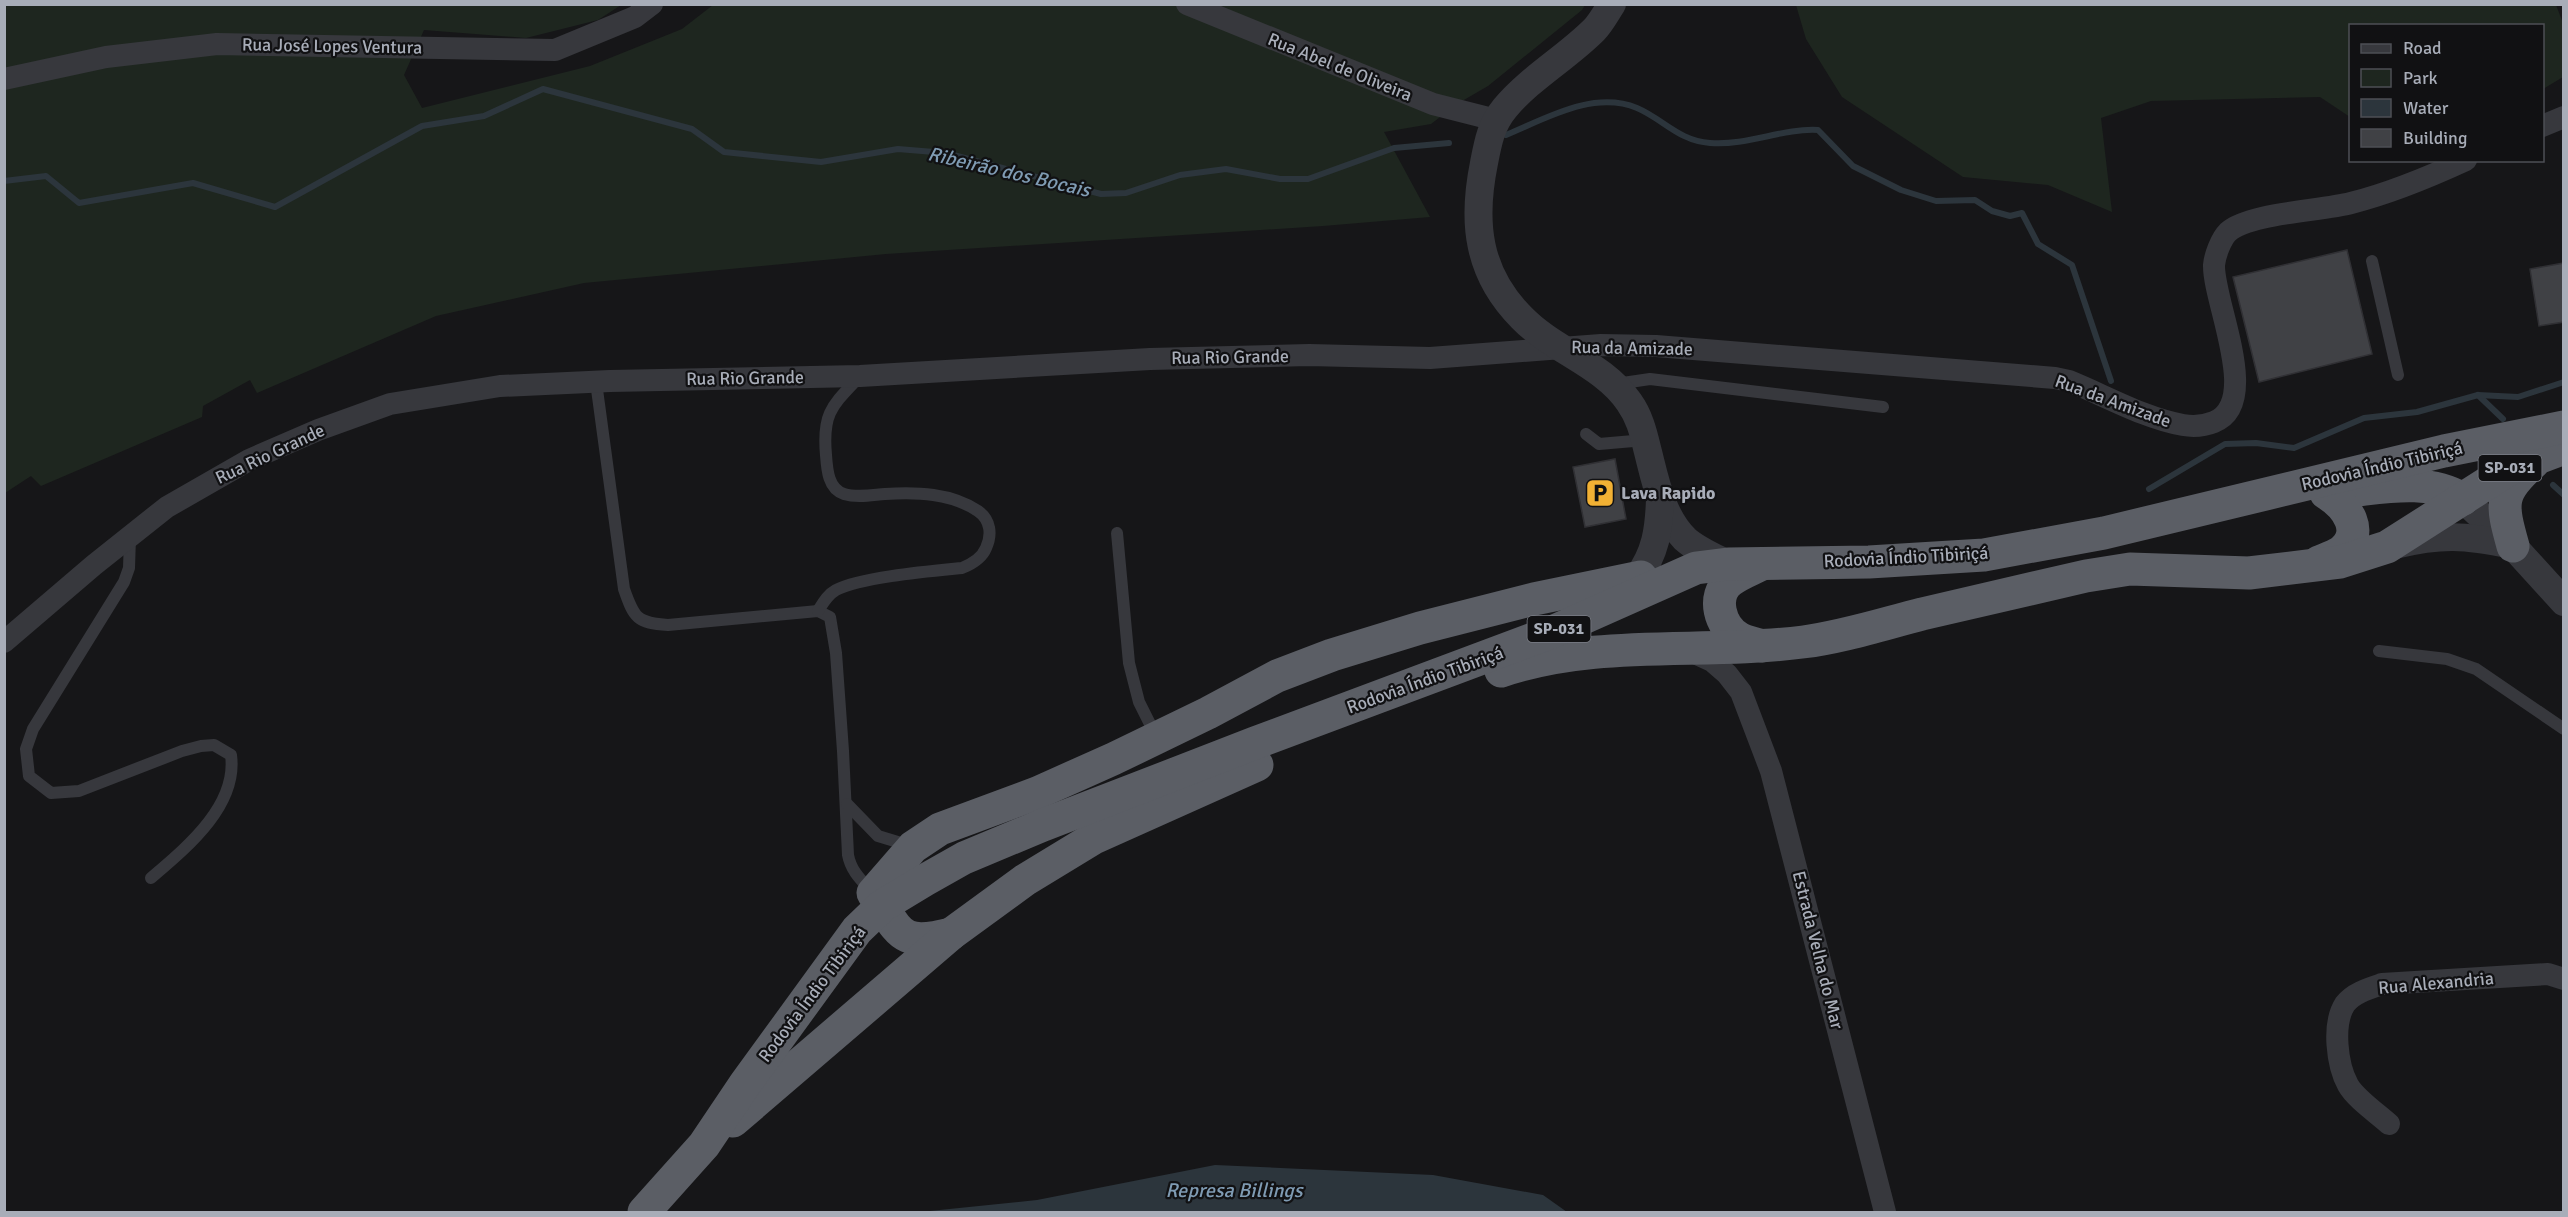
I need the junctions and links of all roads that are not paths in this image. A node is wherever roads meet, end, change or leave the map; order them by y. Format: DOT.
graph roads {
  1 [pos="652,4"];
  2 [pos="1187,4"];
  3 [pos="1612,4"];
  4 [pos="4,79"];
  5 [pos="2564,117"];
  6 [pos="1496,120"];
  7 [pos="2544,125"];
  8 [pos="2461,162"];
  9 [pos="2372,261"];
  10 [pos="1557,347"];
  11 [pos="2398,375"];
  12 [pos="860,376"];
  13 [pos="596,382"];
  14 [pos="1614,384"];
  15 [pos="1883,407"];
  16 [pos="2564,427"];
  17 [pos="1586,434"];
  18 [pos="1645,440"];
  19 [pos="2553,452"];
  20 [pos="2326,494"];
  21 [pos="1660,498"];
  22 [pos="2238,499"];
  23 [pos="2463,499"];
  24 [pos="1117,533"];
  25 [pos="130,536"];
  26 [pos="2513,546"];
  27 [pos="2387,547"];
  28 [pos="1764,563"];
  29 [pos="1728,564"];
  30 [pos="1696,568"];
  31 [pos="2306,568"];
  32 [pos="1637,578"];
  33 [pos="2564,602"];
  34 [pos="818,611"];
  35 [pos="4,642"];
  36 [pos="1762,646"];
  37 [pos="1684,648"];
  38 [pos="2379,651"];
  39 [pos="1741,692"];
  40 [pos="2564,729"];
  41 [pos="1157,738"];
  42 [pos="847,804"];
  43 [pos="913,847"];
  44 [pos="151,878"];
  45 [pos="878,900"];
  46 [pos="951,934"];
  47 [pos="2564,979"];
  48 [pos="2389,1124"];
  49 [pos="704,1145"];
  50 [pos="644,1212"];
  51 [pos="1884,1212"];
  1 -- 4 [label="street, Rua José Lopes Ventura"];
  2 -- 6 [label="street, Rua Abel de Oliveira"];
  3 -- 6 [label="street"];
  5 -- 7 [label="street"];
  6 -- 10 [label="street"];
  8 -- 10 [label="street, Rua da Amizade"];
  9 -- 11 [label="lane"];
  10 -- 12 [label="street, Rua Rio Grande"];
  10 -- 14 [label="street"];
  12 -- 13 [label="street, Rua Rio Grande"];
  12 -- 34 [label="lane"];
  13 -- 25 [label="street, Rua Rio Grande"];
  13 -- 34 [label="lane"];
  14 -- 15 [label="lane"];
  14 -- 18 [label="street"];
  16 -- 22 [label="highway, Rodovia Índio Tibiriçá / SP-031"];
  17 -- 18 [label="lane"];
  18 -- 21 [label="street"];
  19 -- 23 [label="highway, Rodovia Índio Tibiriçá / SP-031"];
  19 -- 26 [label="highway"];
  20 -- 22 [label="highway"];
  20 -- 23 [label="highway"];
  20 -- 31 [label="highway"];
  21 -- 29 [label="street"];
  21 -- 32 [label="street"];
  22 -- 28 [label="highway, Rodovia Índio Tibiriçá / SP-031"];
  23 -- 26 [label="street"];
  23 -- 27 [label="highway, Rodovia Índio Tibiriçá / SP-031"];
  24 -- 41 [label="lane"];
  25 -- 35 [label="street, Rua Rio Grande"];
  25 -- 44 [label="lane"];
  26 -- 27 [label="street"];
  26 -- 33 [label="street"];
  27 -- 31 [label="highway, Rodovia Índio Tibiriçá / SP-031"];
  28 -- 29 [label="highway, Rodovia Índio Tibiriçá / SP-031"];
  28 -- 36 [label="highway"];
  29 -- 30 [label="highway, Rodovia Índio Tibiriçá / SP-031"];
  30 -- 32 [label="highway"];
  30 -- 45 [label="highway, Rodovia Índio Tibiriçá / SP-031"];
  31 -- 36 [label="highway, Rodovia Índio Tibiriçá / SP-031"];
  32 -- 41 [label="highway"];
  34 -- 42 [label="lane"];
  36 -- 37 [label="highway, Rodovia Índio Tibiriçá / SP-031"];
  36 -- 39 [label="street"];
  37 -- 39 [label="street"];
  37 -- 46 [label="highway, Rodovia Índio Tibiriçá / SP-031"];
  38 -- 40 [label="lane"];
  39 -- 51 [label="street, Estrada Velha do Mar"];
  41 -- 43 [label="highway"];
  42 -- 43 [label="lane"];
  42 -- 45 [label="lane"];
  43 -- 45 [label="highway"];
  45 -- 46 [label="highway"];
  45 -- 49 [label="highway, Rodovia Índio Tibiriçá / SP-031"];
  46 -- 49 [label="highway, Rodovia Índio Tibiriçá / SP-031"];
  47 -- 48 [label="street, Rua Alexandria"];
  49 -- 50 [label="highway, Rodovia Índio Tibiriçá / SP-031"];
}
